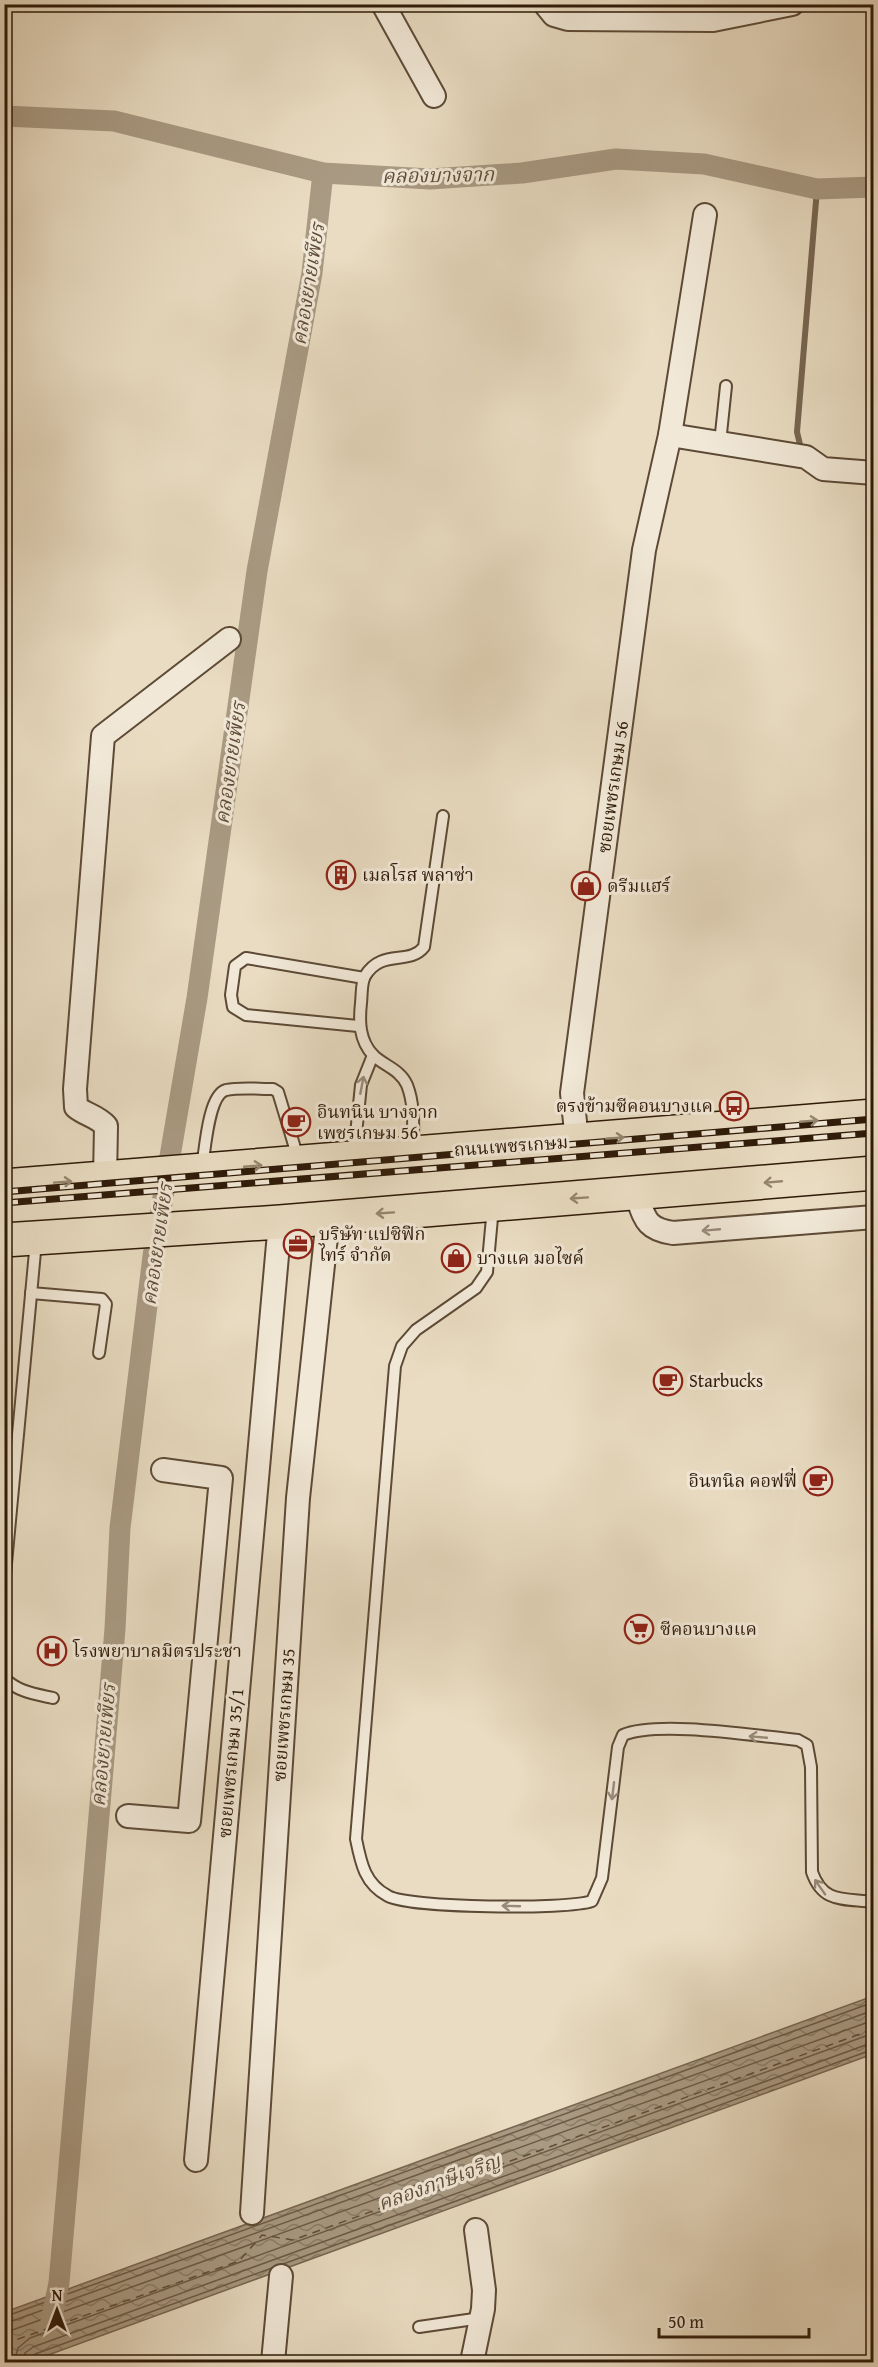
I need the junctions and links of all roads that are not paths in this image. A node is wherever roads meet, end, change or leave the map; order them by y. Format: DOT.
graph roads {
  1 [pos="383,4"];
  2 [pos="545,4"];
  3 [pos="792,4"];
  4 [pos="709,12"];
  5 [pos="434,96"];
  6 [pos="705,214"];
  7 [pos="726,386"];
  8 [pos="670,435"];
  9 [pos="720,443"];
  10 [pos="873,473"];
  11 [pos="229,639"];
  12 [pos="443,816"];
  13 [pos="364,978"];
  14 [pos="358,1026"];
  15 [pos="373,1055"];
  16 [pos="873,1116"];
  17 [pos="577,1141"];
  18 [pos="414,1153"];
  19 [pos="353,1158"];
  20 [pos="299,1161"];
  21 [pos="198,1171"];
  22 [pos="873,1173"];
  23 [pos="105,1178"];
  24 [pos="4,1186"];
  25 [pos="636,1194"];
  26 [pos="493,1205"];
  27 [pos="873,1217"];
  28 [pos="328,1218"];
  29 [pos="280,1222"];
  30 [pos="36,1238"];
  31 [pos="4,1240"];
  32 [pos="31,1293"];
  33 [pos="99,1353"];
  34 [pos="163,1470"];
  35 [pos="219,1497"];
  36 [pos="255,1500"];
  37 [pos="4,1585"];
  38 [pos="4,1678"];
  39 [pos="53,1698"];
  40 [pos="128,1816"];
  41 [pos="873,1902"];
  42 [pos="196,2160"];
  43 [pos="252,2213"];
  44 [pos="476,2230"];
  45 [pos="281,2276"];
  46 [pos="481,2318"];
  47 [pos="419,2327"];
  48 [pos="273,2362"];
  49 [pos="472,2362"];
  1 -- 5 [label="street"];
  2 -- 4 [label="street"];
  3 -- 4 [label="street"];
  6 -- 8 [label="street, ซอยเพชรเกษม 56"];
  7 -- 9 [label="lane"];
  8 -- 9 [label="street"];
  8 -- 17 [label="street, ซอยเพชรเกษม 56"];
  9 -- 10 [label="street"];
  11 -- 23 [label="street"];
  12 -- 13 [label="lane"];
  13 -- 14 [label="lane"];
  13 -- 14 [label="lane"];
  14 -- 15 [label="lane"];
  15 -- 18 [label="lane"];
  19 -- 15 [label="lane, one-way"];
  17 -- 16 [label="main road, ถนนเพชรเกษม, one-way"];
  17 -- 18 [label="main road, ถนนเพชรเกษม"];
  18 -- 19 [label="main road, ถนนเพชรเกษม"];
  19 -- 20 [label="main road, ถนนเพชรเกษม"];
  21 -- 20 [label="main road, ถนนเพชรเกษม, one-way"];
  20 -- 21 [label="lane"];
  21 -- 23 [label="main road, ถนนเพชรเกษม"];
  22 -- 25 [label="main road, one-way"];
  24 -- 23 [label="main road, ถนนเพชรเกษม, one-way"];
  25 -- 26 [label="main road, one-way"];
  27 -- 25 [label="street, one-way"];
  26 -- 28 [label="main road, one-way"];
  41 -- 26 [label="lane, one-way"];
  28 -- 29 [label="main road"];
  28 -- 43 [label="street, ซอยเพชรเกษม 35"];
  29 -- 30 [label="main road"];
  29 -- 36 [label="street, ซอยเพชรเกษม 35/1"];
  30 -- 31 [label="main road"];
  30 -- 32 [label="lane"];
  32 -- 33 [label="lane"];
  32 -- 37 [label="lane"];
  34 -- 35 [label="street"];
  35 -- 36 [label="street"];
  35 -- 40 [label="street"];
  36 -- 42 [label="street, ซอยเพชรเกษม 35/1"];
  38 -- 39 [label="lane"];
  44 -- 46 [label="street"];
  45 -- 48 [label="street"];
  46 -- 47 [label="lane"];
  46 -- 49 [label="street"];
}
